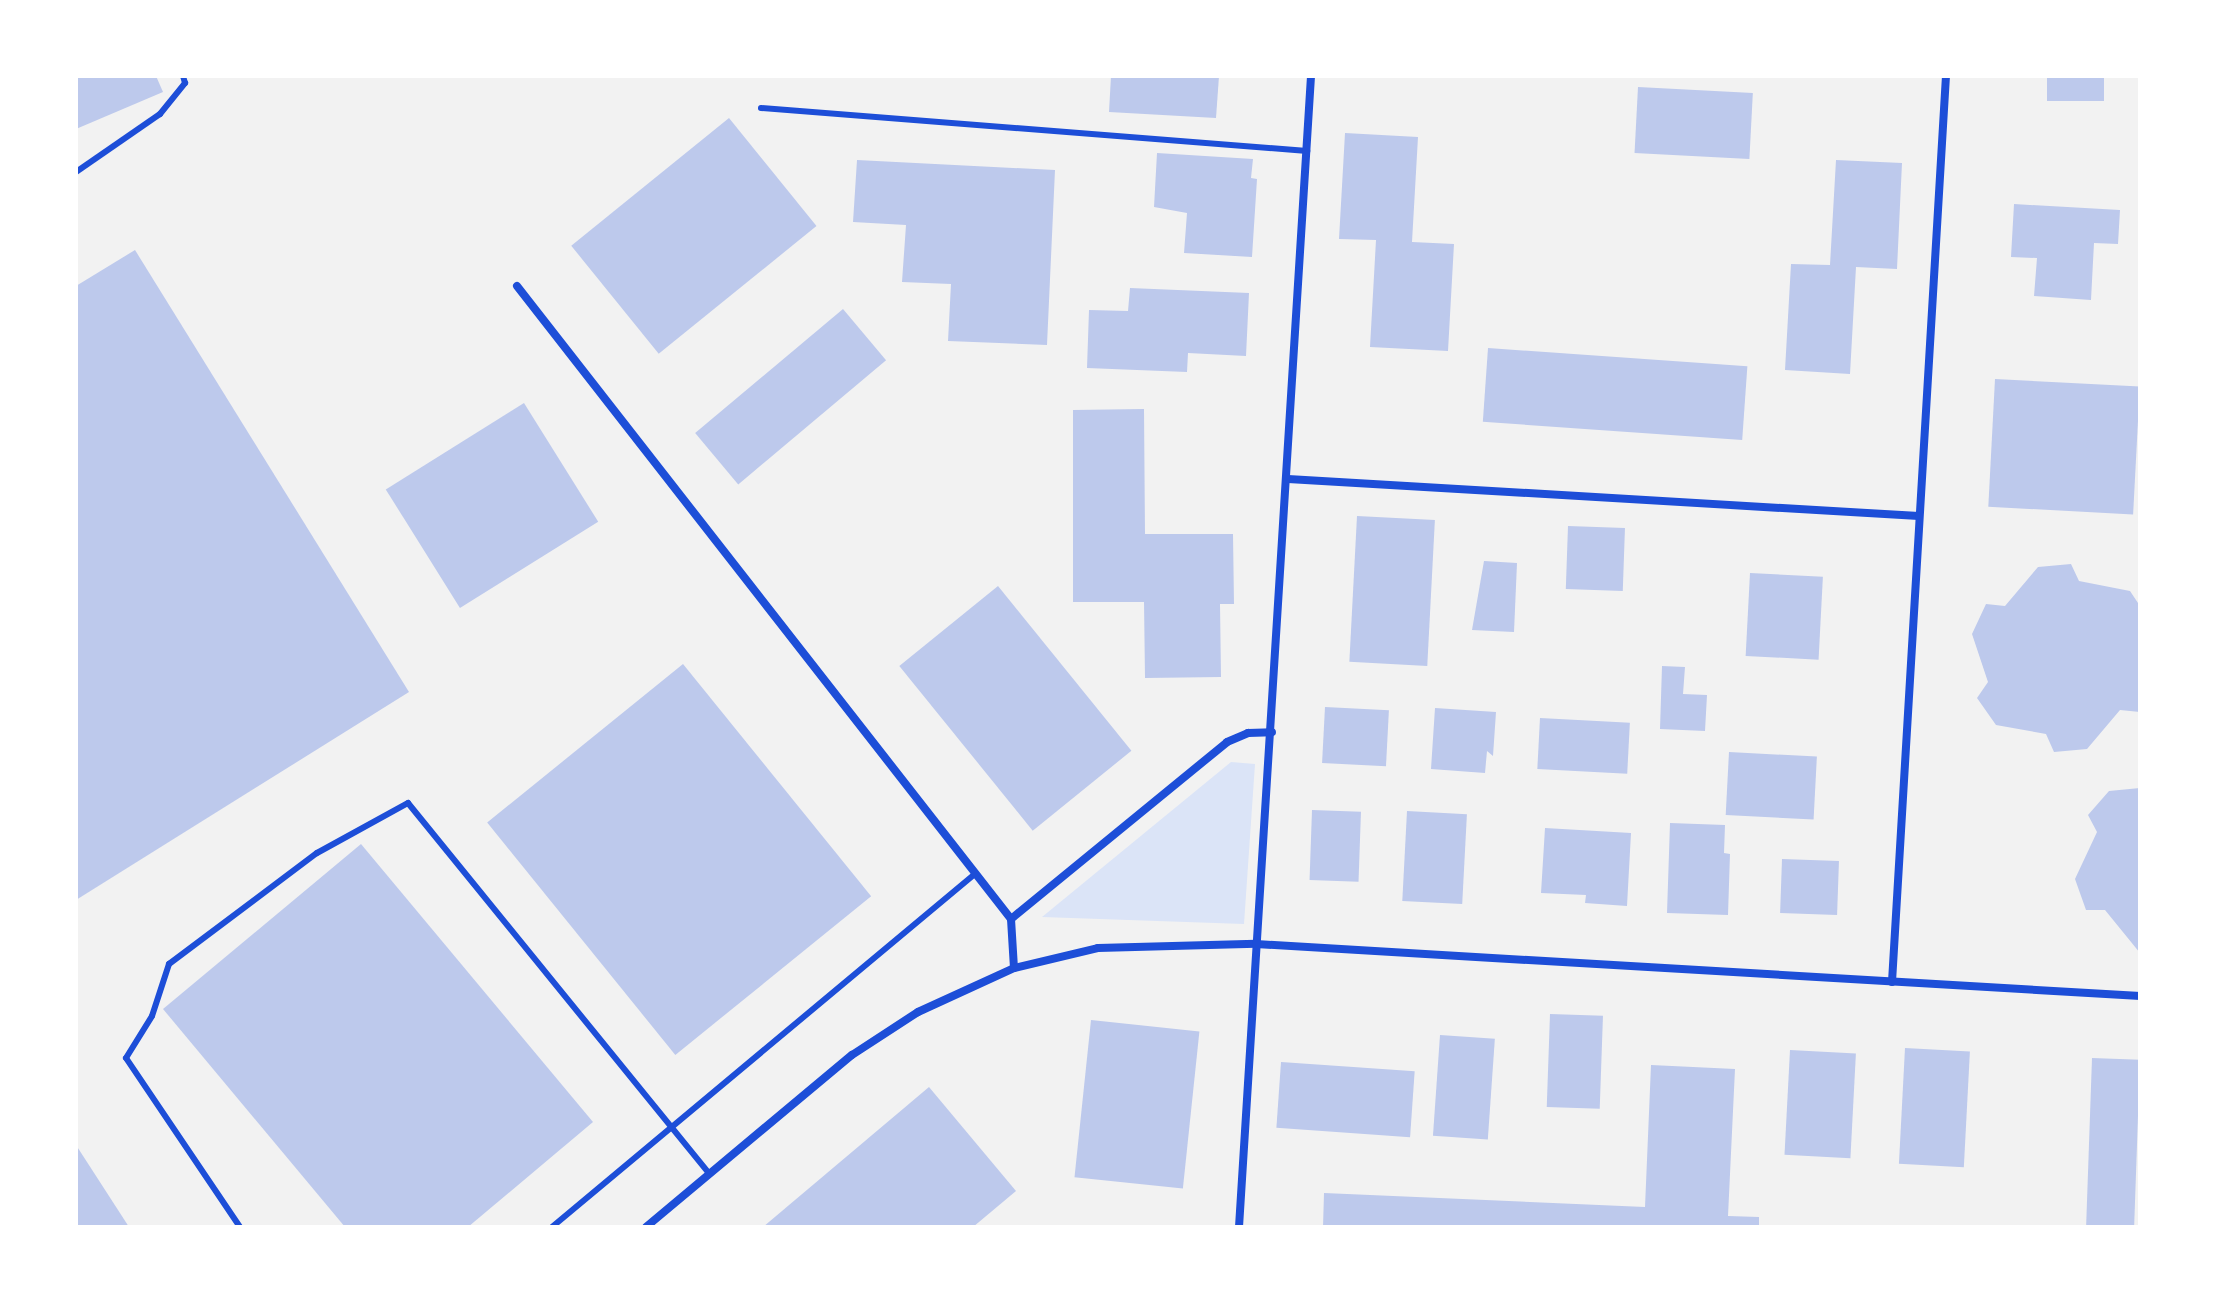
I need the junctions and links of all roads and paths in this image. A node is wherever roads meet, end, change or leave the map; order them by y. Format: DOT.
graph roads {
  1 [pos="183,76"];
  2 [pos="1311,76"];
  3 [pos="1946,76"];
  4 [pos="761,108"];
  5 [pos="1307,151"];
  6 [pos="76,172"];
  7 [pos="517,286"];
  8 [pos="1288,479"];
  9 [pos="1919,516"];
  10 [pos="1272,732"];
  11 [pos="976,873"];
  12 [pos="1011,919"];
  13 [pos="1256,944"];
  14 [pos="1014,968"];
  15 [pos="1892,982"];
  16 [pos="2140,996"];
  17 [pos="671,1128"];
  18 [pos="710,1174"];
  19 [pos="240,1227"];
  20 [pos="552,1227"];
  21 [pos="646,1227"];
  22 [pos="1239,1227"];
  1 -- 6 [label="lane"];
  2 -- 5 [label="street"];
  3 -- 9 [label="street"];
  4 -- 5 [label="lane"];
  5 -- 8 [label="street"];
  7 -- 11 [label="street"];
  8 -- 9 [label="street"];
  8 -- 10 [label="street"];
  9 -- 15 [label="street"];
  10 -- 12 [label="street"];
  10 -- 13 [label="street"];
  11 -- 12 [label="street"];
  11 -- 17 [label="lane"];
  12 -- 14 [label="street"];
  13 -- 14 [label="street"];
  13 -- 15 [label="street"];
  13 -- 22 [label="street"];
  14 -- 18 [label="street"];
  15 -- 16 [label="street"];
  17 -- 18 [label="lane"];
  17 -- 19 [label="lane"];
  17 -- 20 [label="lane"];
  18 -- 21 [label="street"];
}
